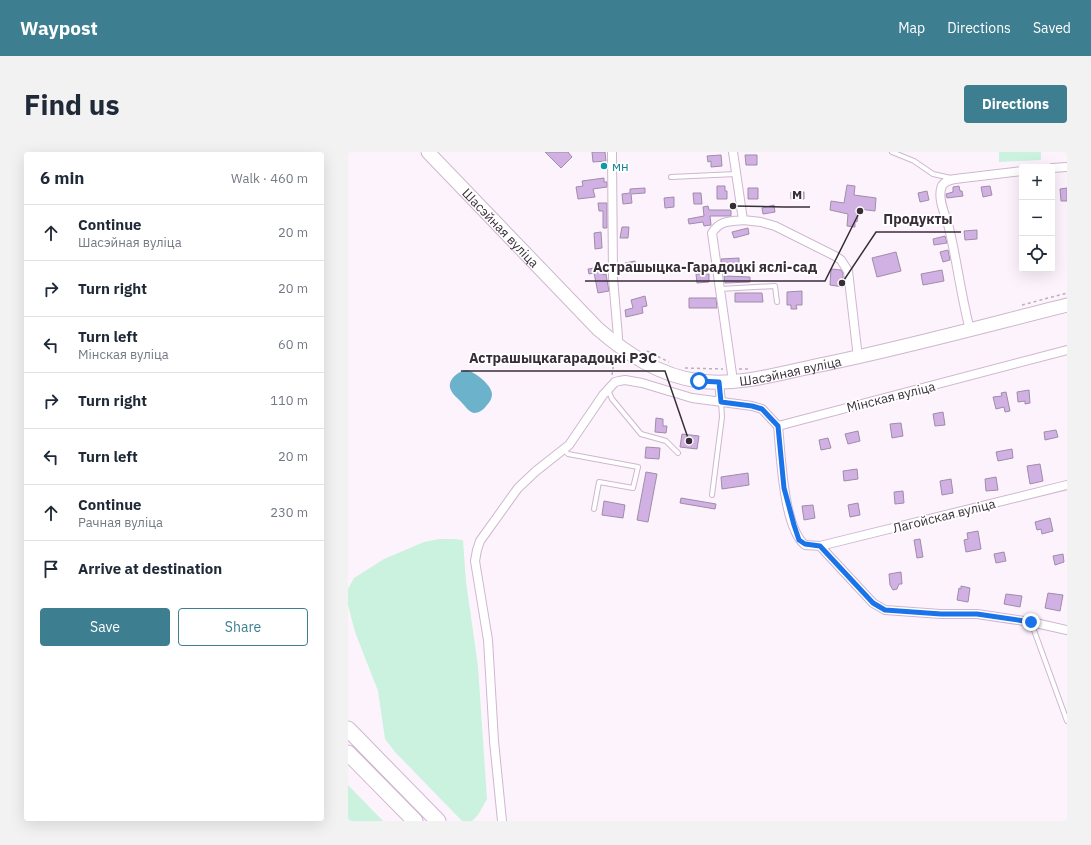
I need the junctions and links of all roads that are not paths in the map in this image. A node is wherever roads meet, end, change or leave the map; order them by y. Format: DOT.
graph roads {
  1 [pos="428,152"];
  2 [pos="612,152"];
  3 [pos="733,152"];
  4 [pos="892,152"];
  5 [pos="1067,167"];
  6 [pos="1055,168"];
  7 [pos="1019,171"];
  8 [pos="737,174"];
  9 [pos="672,177"];
  10 [pos="955,179"];
  11 [pos="743,220"];
  12 [pos="720,289"];
  13 [pos="777,302"];
  14 [pos="1067,304"];
  15 [pos="970,330"];
  16 [pos="617,345"];
  17 [pos="1067,350"];
  18 [pos="858,358"];
  19 [pos="733,381"];
  20 [pos="719,382"];
  21 [pos="610,387"];
  22 [pos="721,402"];
  23 [pos="778,426"];
  24 [pos="564,450"];
  25 [pos="678,453"];
  26 [pos="1067,485"];
  27 [pos="712,495"];
  28 [pos="594,509"];
  29 [pos="820,546"];
  30 [pos="1031,622"];
  31 [pos="1067,630"];
  32 [pos="1067,721"];
  33 [pos="348,729"];
  34 [pos="348,754"];
  35 [pos="415,821"];
  36 [pos="438,821"];
  37 [pos="502,821"];
  1 -- 16 [label="main road, Шасэйная вуліца"];
  2 -- 16 [label="street"];
  3 -- 8 [label="street"];
  4 -- 10 [label="lane"];
  5 -- 6 [label="street"];
  7 -- 10 [label="street"];
  8 -- 9 [label="lane"];
  8 -- 11 [label="street"];
  10 -- 15 [label="street"];
  11 -- 12 [label="street"];
  11 -- 18 [label="street"];
  12 -- 13 [label="lane"];
  12 -- 19 [label="street"];
  14 -- 15 [label="main road, Шасэйная вуліца"];
  15 -- 18 [label="main road, Шасэйная вуліца"];
  16 -- 20 [label="main road, Шасэйная вуліца"];
  17 -- 23 [label="street, Мінская вуліца"];
  18 -- 19 [label="main road, Шасэйная вуліца"];
  19 -- 20 [label="main road, Шасэйная вуліца"];
  20 -- 22 [label="street"];
  21 -- 22 [label="street"];
  21 -- 24 [label="street"];
  21 -- 25 [label="lane"];
  22 -- 23 [label="street"];
  22 -- 27 [label="lane"];
  23 -- 29 [label="street"];
  24 -- 28 [label="lane"];
  24 -- 37 [label="street"];
  26 -- 29 [label="street, Лагойская вуліца"];
  29 -- 30 [label="street"];
  30 -- 31 [label="street"];
  30 -- 32 [label="lane"];
  33 -- 36 [label="highway"];
  34 -- 35 [label="highway"];
}
